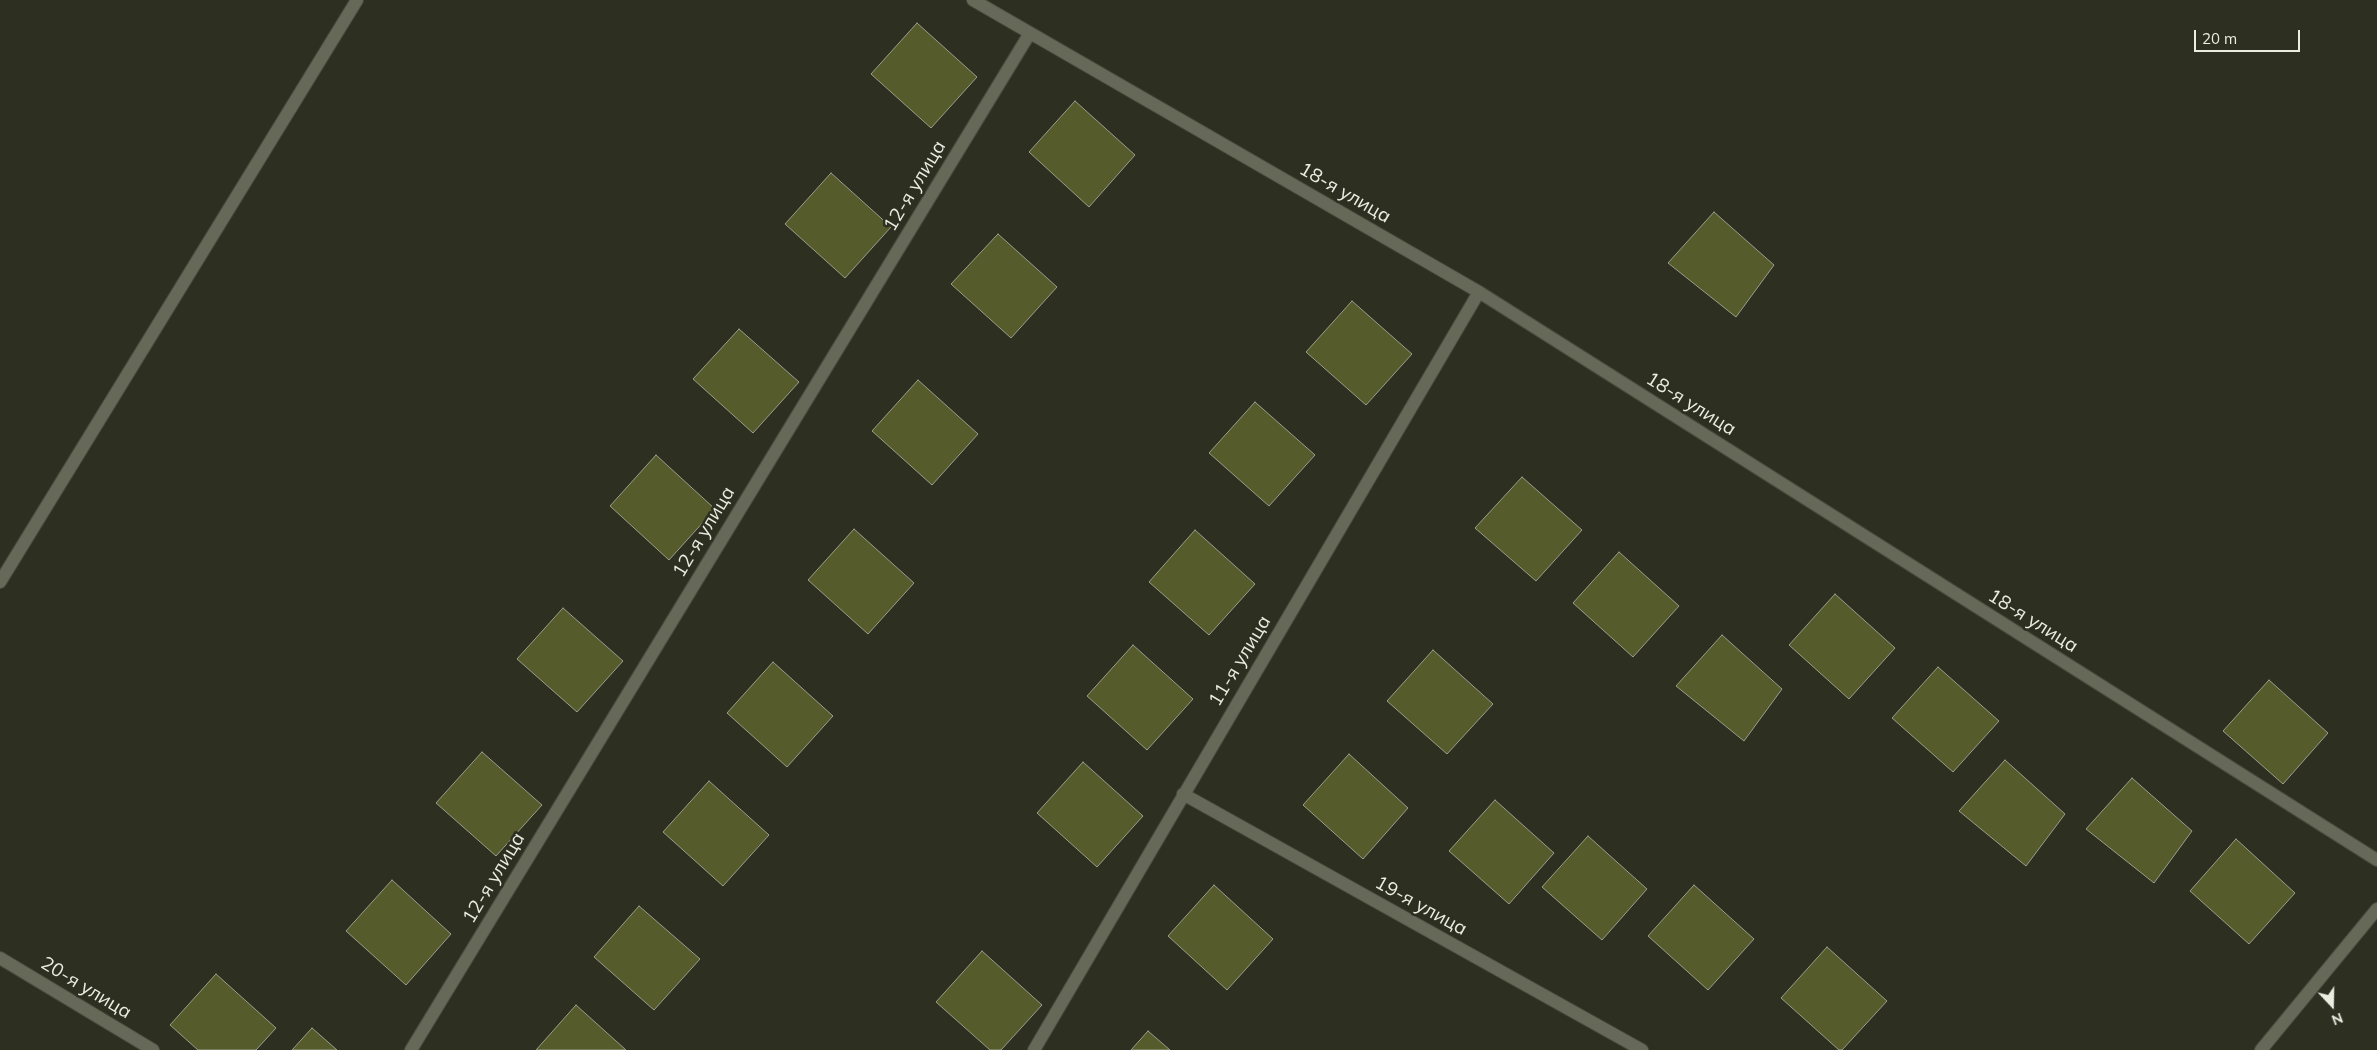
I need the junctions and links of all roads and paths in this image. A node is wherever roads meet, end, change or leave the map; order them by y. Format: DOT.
graph roads {
  1 [pos="357,0"];
  2 [pos="973,0"];
  3 [pos="1030,33"];
  4 [pos="1479,292"];
  5 [pos="0,582"];
  6 [pos="1183,794"];
  7 [pos="2377,860"];
  8 [pos="2377,908"];
  9 [pos="0,958"];
  10 [pos="153,1050"];
  11 [pos="411,1050"];
  12 [pos="1034,1050"];
  13 [pos="1642,1050"];
  14 [pos="2261,1050"];
  1 -- 5 [label="street"];
  2 -- 3 [label="street, 18-я улица"];
  3 -- 4 [label="street, 18-я улица"];
  3 -- 11 [label="street, 12-я улица"];
  4 -- 6 [label="street, 11-я улица"];
  4 -- 7 [label="street, 18-я улица"];
  6 -- 12 [label="street, 11-я улица"];
  6 -- 13 [label="street, 19-я улица"];
  8 -- 14 [label="street"];
  9 -- 10 [label="street, 20-я улица"];
}
